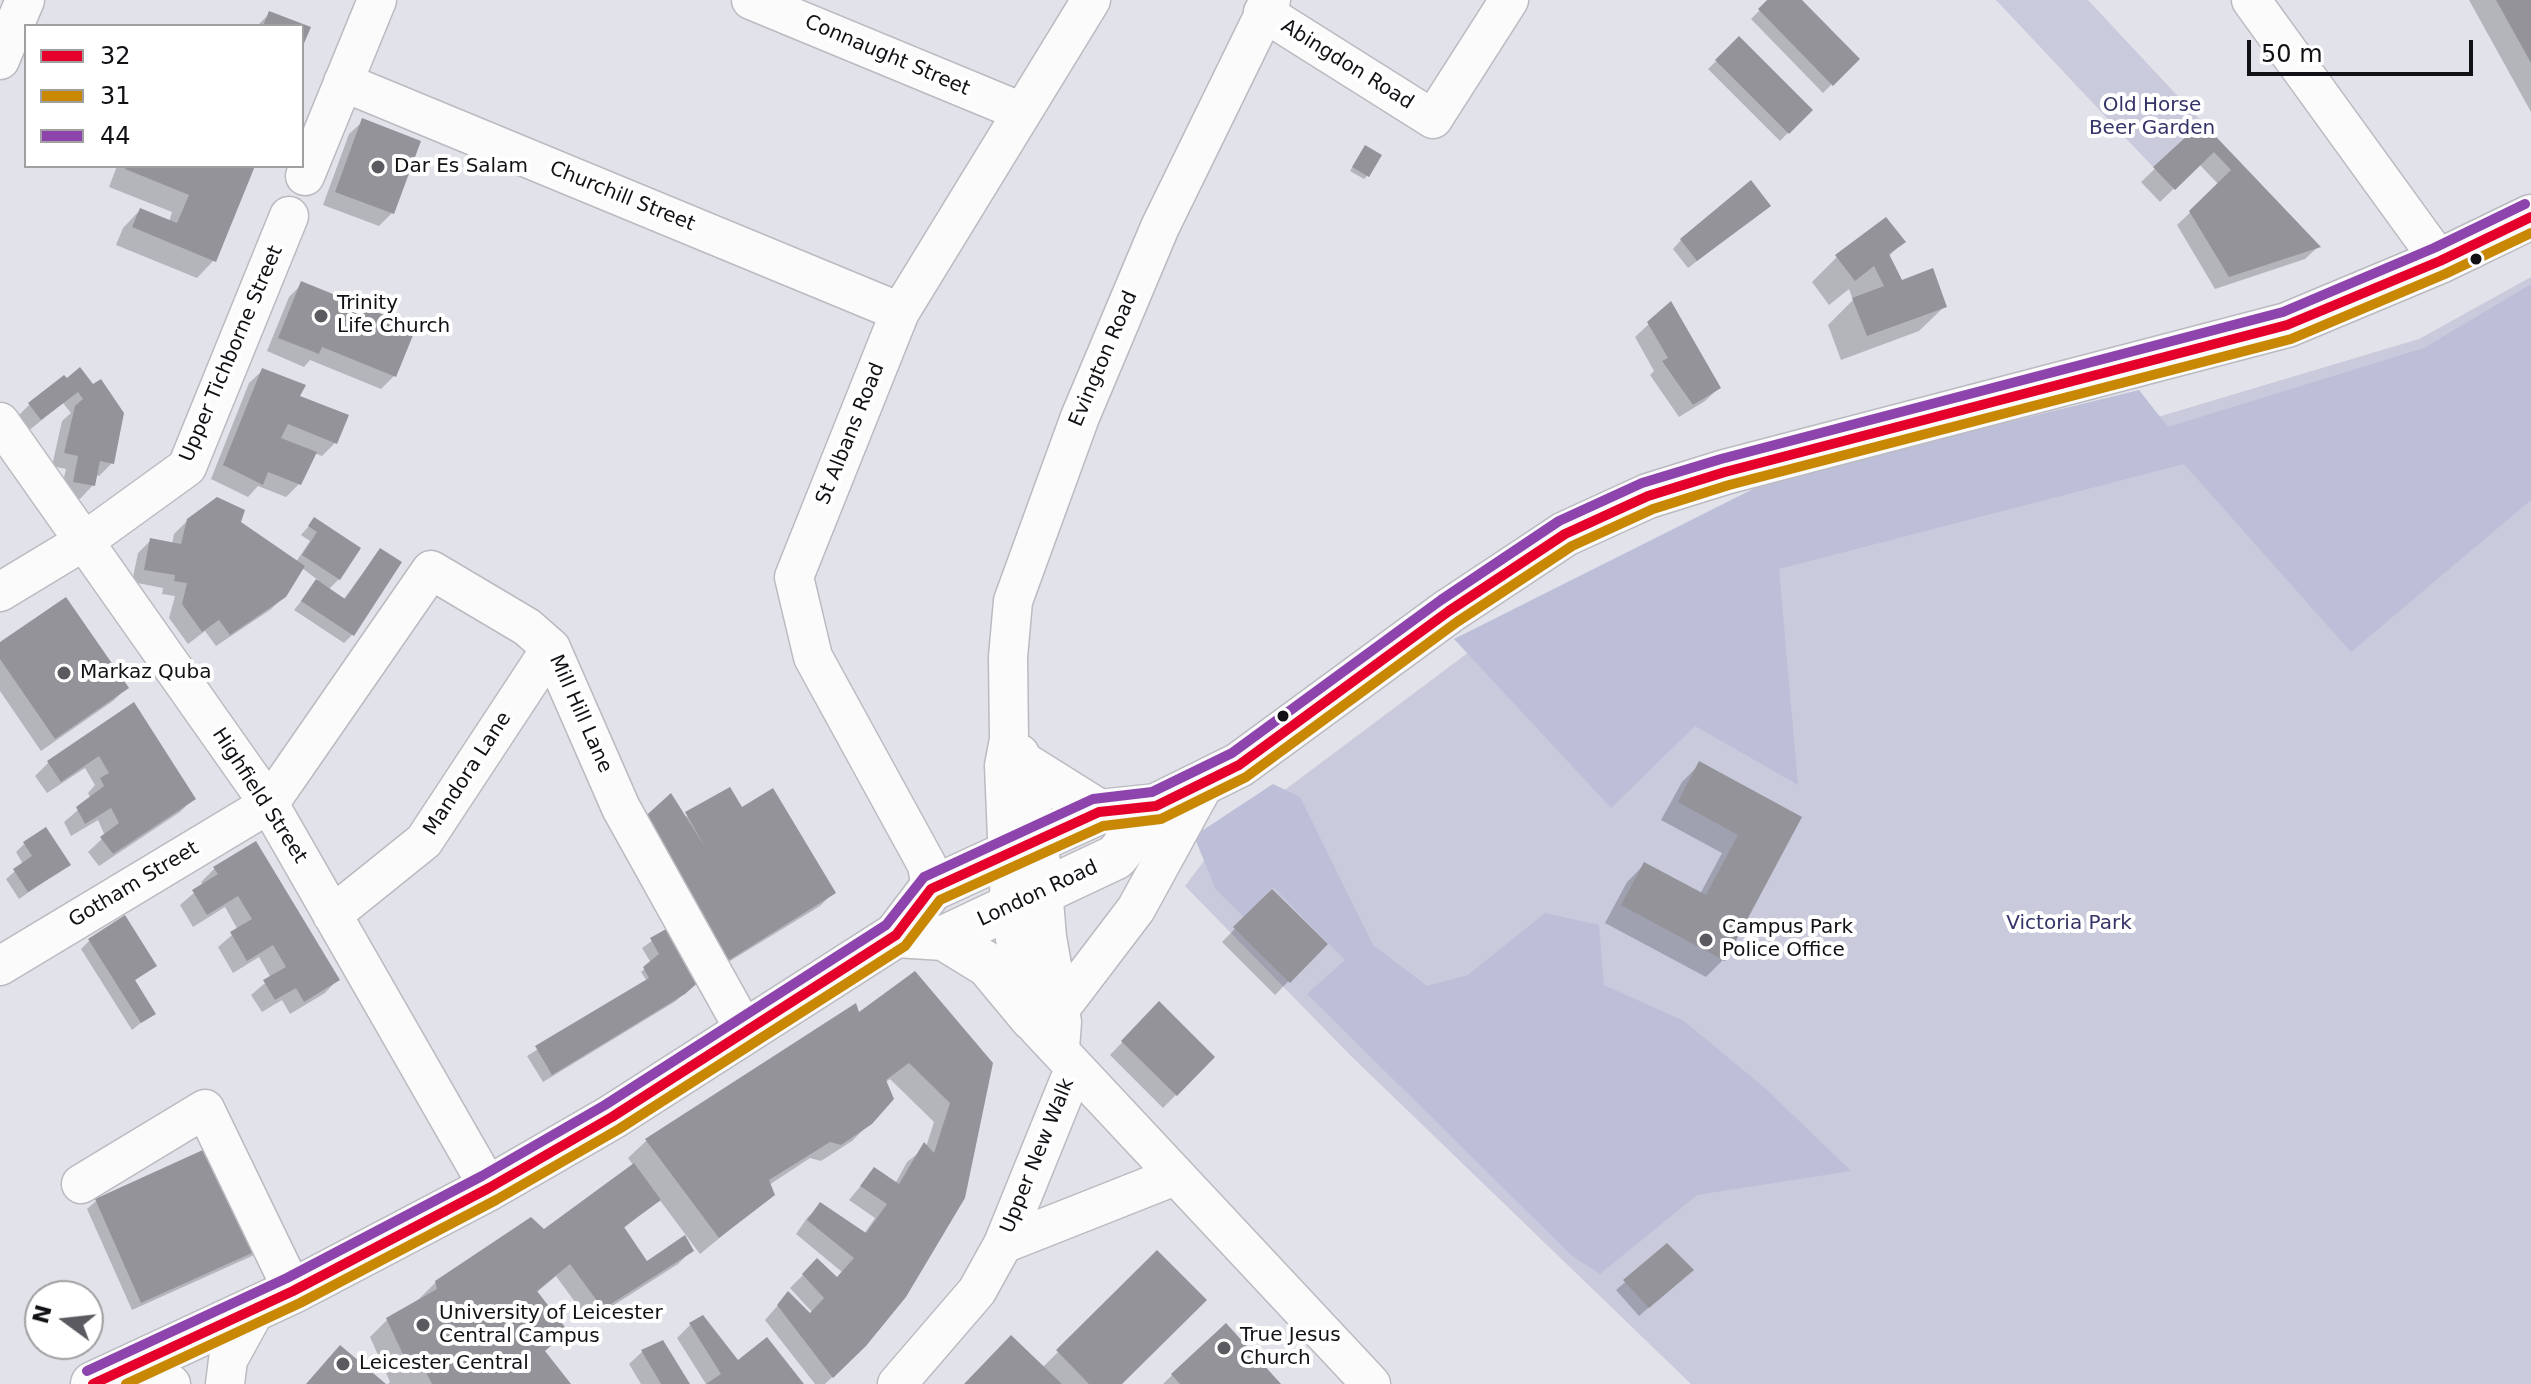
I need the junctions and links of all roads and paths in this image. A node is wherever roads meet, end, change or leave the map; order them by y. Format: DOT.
graph roads {
  1 [pos="25,0"];
  2 [pos="377,0"];
  3 [pos="751,0"];
  4 [pos="1091,0"];
  5 [pos="1509,0"];
  6 [pos="2251,0"];
  7 [pos="1267,6"];
  8 [pos="0,60"];
  9 [pos="343,82"];
  10 [pos="1022,112"];
  11 [pos="305,176"];
  12 [pos="289,216"];
  13 [pos="2531,217"];
  14 [pos="2440,261"];
  15 [pos="900,312"];
  16 [pos="0,422"];
  17 [pos="86,540"];
  18 [pos="0,592"];
  19 [pos="551,648"];
  20 [pos="1017,752"];
  21 [pos="1205,783"];
  22 [pos="269,804"];
  23 [pos="1156,806"];
  24 [pos="1099,812"];
  25 [pos="1023,848"];
  26 [pos="931,889"];
  27 [pos="1026,900"];
  28 [pos="332,915"];
  29 [pos="896,935"];
  30 [pos="944,938"];
  31 [pos="0,966"];
  32 [pos="744,1029"];
  33 [pos="1057,1036"];
  34 [pos="1175,1176"];
  35 [pos="81,1184"];
  36 [pos="489,1188"];
  37 [pos="1003,1244"];
  38 [pos="274,1300"];
  39 [pos="133,1363"];
  40 [pos="93,1384"];
  41 [pos="171,1384"];
  42 [pos="225,1384"];
  43 [pos="897,1384"];
  44 [pos="1371,1384"];
  1 -- 8 [label="street"];
  2 -- 9 [label="street"];
  3 -- 10 [label="street, Connaught Street"];
  4 -- 10 [label="street, St Albans Road"];
  5 -- 7 [label="street, Abingdon Road"];
  6 -- 14 [label="street"];
  7 -- 20 [label="street, Evington Road"];
  9 -- 11 [label="street"];
  9 -- 15 [label="street, Churchill Street"];
  10 -- 15 [label="street, St Albans Road"];
  12 -- 17 [label="street, Upper Tichborne Street"];
  13 -- 14 [label="main road, London Road"];
  14 -- 21 [label="main road, London Road"];
  15 -- 26 [label="street, St Albans Road"];
  16 -- 17 [label="street, Highfield Street"];
  17 -- 18 [label="street, Upper Tichborne Street"];
  17 -- 22 [label="street, Highfield Street"];
  19 -- 22 [label="street, Mill Hill Lane"];
  19 -- 28 [label="street, Mandora Lane"];
  19 -- 32 [label="street, Mill Hill Lane"];
  20 -- 24 [label="main road"];
  20 -- 25 [label="street, Evington Road"];
  21 -- 23 [label="main road, London Road"];
  21 -- 33 [label="street, Upper New Walk"];
  22 -- 28 [label="street, Highfield Street"];
  22 -- 31 [label="street, Gotham Street"];
  23 -- 24 [label="main road, London Road"];
  23 -- 27 [label="main road, London Road"];
  24 -- 25 [label="main road, London Road"];
  25 -- 26 [label="main road, London Road"];
  25 -- 27 [label="street, Evington Road"];
  26 -- 29 [label="main road, London Road"];
  27 -- 30 [label="main road, London Road"];
  27 -- 33 [label="street, Evington Road"];
  28 -- 36 [label="street, Highfield Street"];
  29 -- 30 [label="main road, London Road"];
  29 -- 32 [label="main road, London Road"];
  30 -- 33 [label="main road"];
  32 -- 36 [label="main road, London Road"];
  33 -- 34 [label="street"];
  33 -- 37 [label="street, Upper New Walk"];
  34 -- 37 [label="street, Upper New Walk"];
  34 -- 44 [label="street"];
  35 -- 38 [label="street"];
  36 -- 38 [label="main road, London Road"];
  37 -- 43 [label="street, Upper New Walk"];
  38 -- 39 [label="main road, London Road"];
  38 -- 42 [label="street"];
  39 -- 40 [label="main road, London Road"];
  39 -- 41 [label="street"];
}
